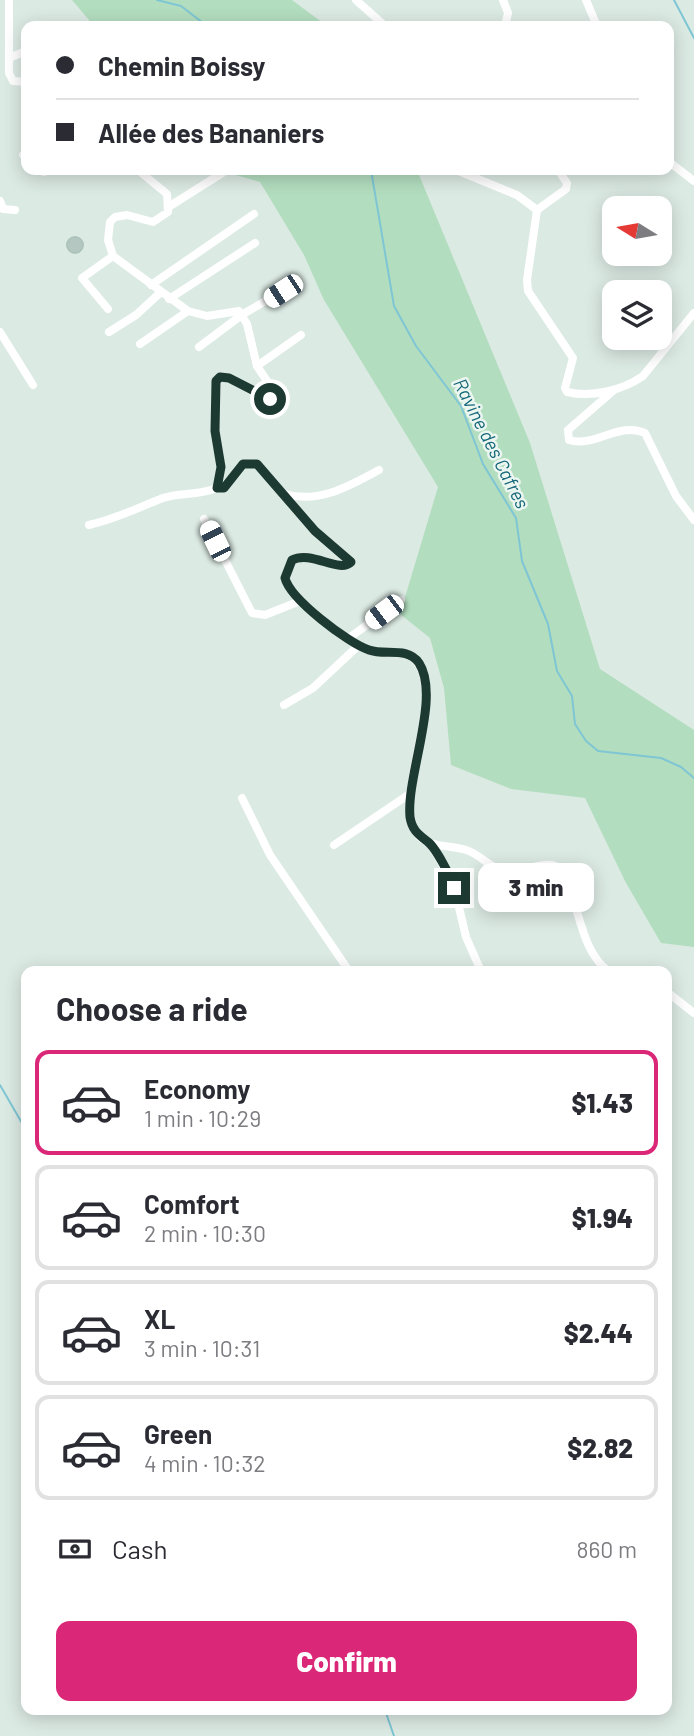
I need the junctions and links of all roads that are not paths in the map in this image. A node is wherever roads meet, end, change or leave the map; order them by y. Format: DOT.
graph roads {
  1 [pos="9,0"];
  2 [pos="356,0"];
  3 [pos="502,0"];
  4 [pos="586,0"];
  5 [pos="379,21"];
  6 [pos="506,21"];
  7 [pos="595,21"];
  8 [pos="21,53"];
  9 [pos="9,58"];
  10 [pos="21,82"];
  11 [pos="674,166"];
  12 [pos="144,175"];
  13 [pos="219,175"];
  14 [pos="468,175"];
  15 [pos="561,175"];
  16 [pos="694,181"];
  17 [pos="0,201"];
  18 [pos="170,206"];
  19 [pos="15,210"];
  20 [pos="537,210"];
  21 [pos="254,214"];
  22 [pos="255,243"];
  23 [pos="113,256"];
  24 [pos="151,285"];
  25 [pos="283,291"];
  26 [pos="161,292"];
  27 [pos="169,299"];
  28 [pos="108,309"];
  29 [pos="188,311"];
  30 [pos="694,313"];
  31 [pos="243,314"];
  32 [pos="0,332"];
  33 [pos="109,332"];
  34 [pos="301,335"];
  35 [pos="140,344"];
  36 [pos="199,347"];
  37 [pos="257,366"];
  38 [pos="33,385"];
  39 [pos="614,390"];
  40 [pos="379,470"];
  41 [pos="217,488"];
  42 [pos="285,494"];
  43 [pos="204,519"];
  44 [pos="694,520"];
  45 [pos="89,525"];
  46 [pos="401,600"];
  47 [pos="300,601"];
  48 [pos="349,638"];
  49 [pos="359,645"];
  50 [pos="284,705"];
  51 [pos="411,793"];
  52 [pos="242,798"];
  53 [pos="429,842"];
  54 [pos="334,845"];
  55 [pos="346,966"];
  56 [pos="479,966"];
  57 [pos="604,966"];
  58 [pos="672,996"];
  59 [pos="694,1013"];
  1 -- 9 [label="street"];
  2 -- 5 [label="street"];
  3 -- 6 [label="street"];
  4 -- 7 [label="street"];
  8 -- 9 [label="street"];
  9 -- 10 [label="street"];
  11 -- 16 [label="street"];
  12 -- 18 [label="street"];
  13 -- 18 [label="street"];
  14 -- 20 [label="street"];
  15 -- 20 [label="street"];
  17 -- 19 [label="street"];
  18 -- 23 [label="street"];
  20 -- 39 [label="street"];
  21 -- 24 [label="street"];
  22 -- 27 [label="street"];
  23 -- 24 [label="street"];
  23 -- 28 [label="street"];
  24 -- 26 [label="street"];
  25 -- 31 [label="street"];
  26 -- 27 [label="street"];
  26 -- 33 [label="street"];
  27 -- 29 [label="street"];
  29 -- 31 [label="street"];
  29 -- 35 [label="street"];
  30 -- 39 [label="street"];
  31 -- 36 [label="street"];
  31 -- 37 [label="street"];
  32 -- 38 [label="street"];
  34 -- 37 [label="street"];
  37 -- 41 [label="street"];
  39 -- 44 [label="street"];
  40 -- 42 [label="street"];
  41 -- 42 [label="street"];
  41 -- 45 [label="street"];
  42 -- 47 [label="street"];
  43 -- 47 [label="street"];
  46 -- 48 [label="street"];
  47 -- 48 [label="street"];
  48 -- 49 [label="street"];
  49 -- 50 [label="street"];
  49 -- 51 [label="street"];
  51 -- 53 [label="street"];
  51 -- 54 [label="street"];
  52 -- 55 [label="street"];
  53 -- 56 [label="street"];
  53 -- 57 [label="street"];
  58 -- 59 [label="street"];
}
